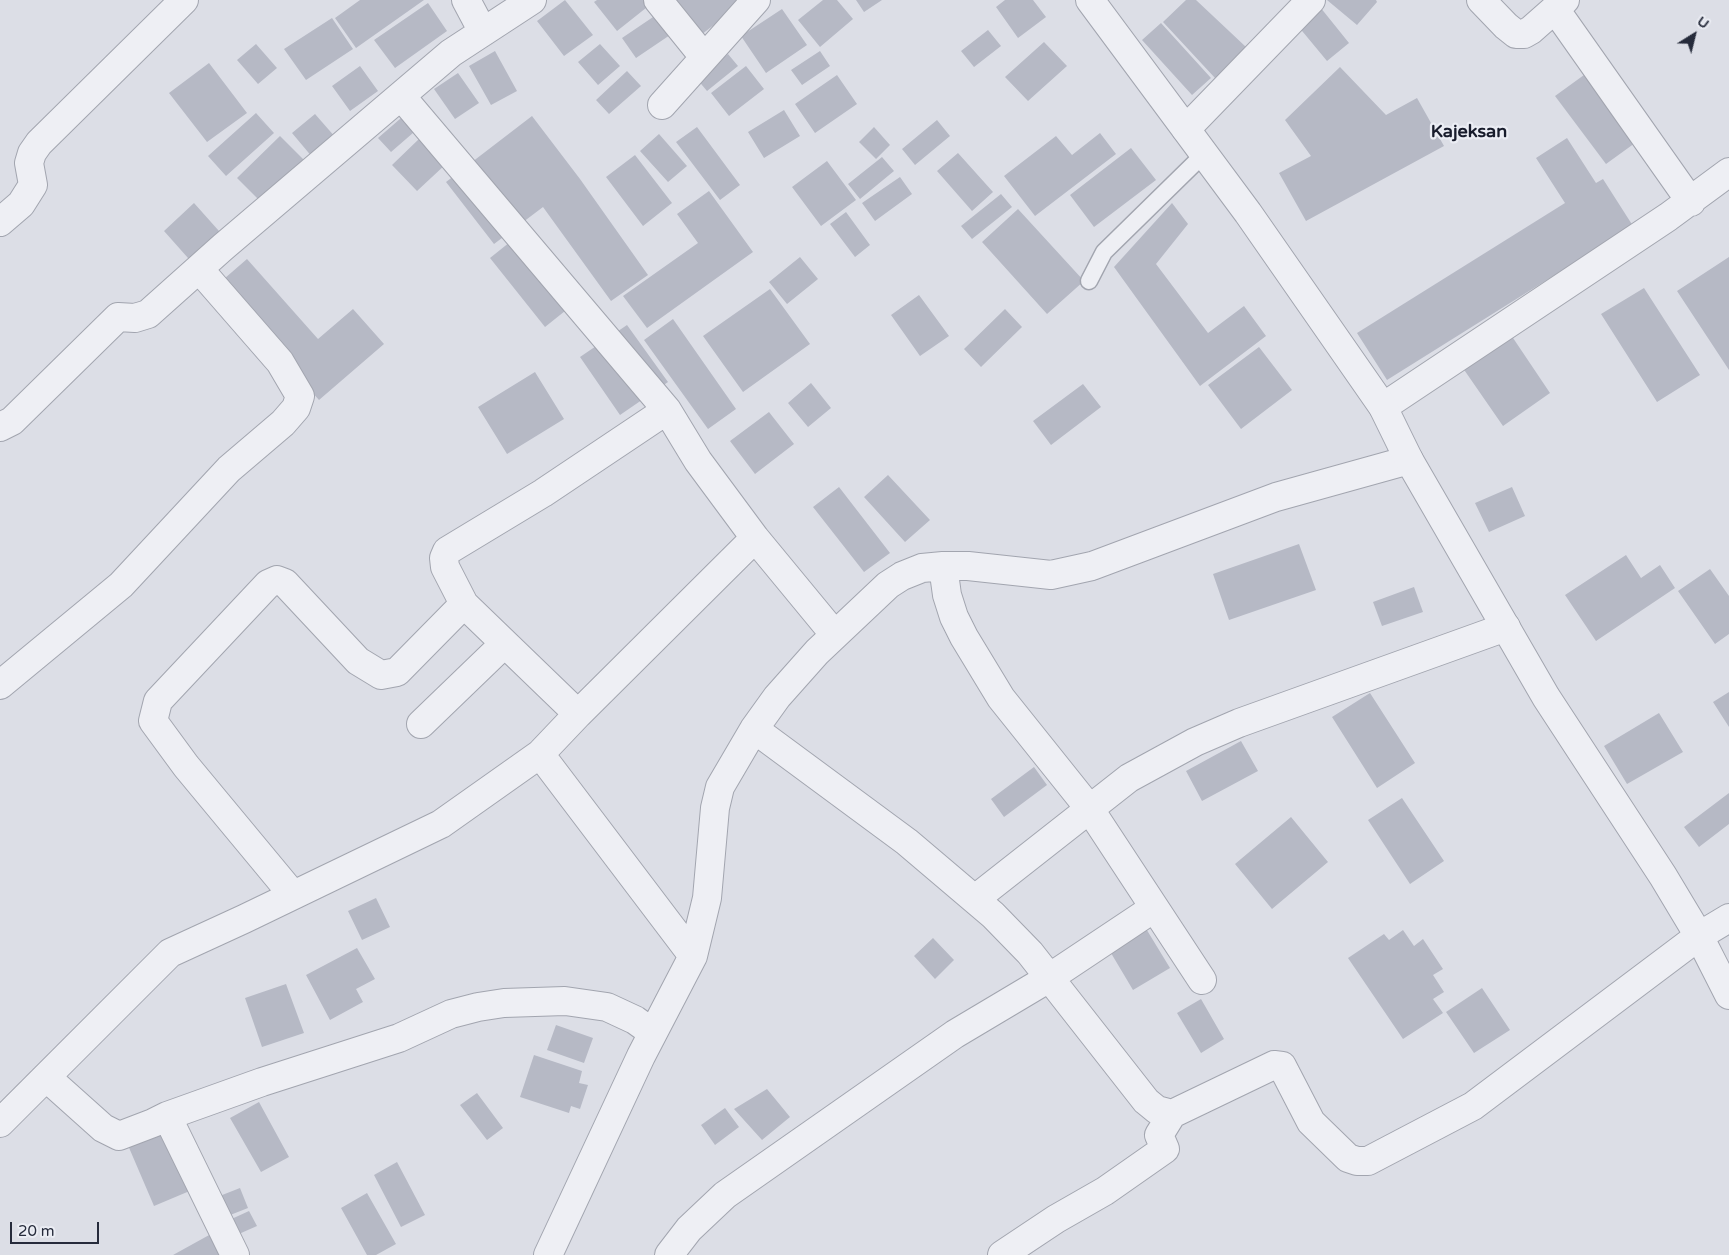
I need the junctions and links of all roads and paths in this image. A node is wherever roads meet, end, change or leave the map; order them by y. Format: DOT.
graph roads {
  1 [pos="184,0"];
  2 [pos="466,0"];
  3 [pos="532,0"];
  4 [pos="658,0"];
  5 [pos="756,0"];
  6 [pos="1090,0"];
  7 [pos="1311,0"];
  8 [pos="1481,0"];
  9 [pos="1560,5"];
  10 [pos="484,32"];
  11 [pos="704,57"];
  12 [pos="401,96"];
  13 [pos="662,105"];
  14 [pos="1186,129"];
  15 [pos="1204,154"];
  16 [pos="1729,172"];
  17 [pos="1691,202"];
  18 [pos="0,222"];
  19 [pos="199,269"];
  20 [pos="1089,281"];
  21 [pos="1383,407"];
  22 [pos="667,410"];
  23 [pos="0,427"];
  24 [pos="1409,460"];
  25 [pos="755,538"];
  26 [pos="943,566"];
  27 [pos="464,604"];
  28 [pos="1506,627"];
  29 [pos="835,635"];
  30 [pos="504,644"];
  31 [pos="0,685"];
  32 [pos="578,714"];
  33 [pos="421,724"];
  34 [pos="754,728"];
  35 [pos="540,754"];
  36 [pos="1089,808"];
  37 [pos="293,895"];
  38 [pos="975,899"];
  39 [pos="1154,908"];
  40 [pos="1729,918"];
  41 [pos="1699,936"];
  42 [pos="693,956"];
  43 [pos="1049,978"];
  44 [pos="1202,980"];
  45 [pos="1729,994"];
  46 [pos="653,1033"];
  47 [pos="46,1077"];
  48 [pos="1172,1114"];
  49 [pos="167,1116"];
  50 [pos="0,1123"];
  51 [pos="235,1255"];
  52 [pos="548,1255"];
  53 [pos="669,1255"];
  54 [pos="1002,1255"];
  1 -- 18 [label="street"];
  2 -- 10 [label="street"];
  3 -- 10 [label="street"];
  4 -- 11 [label="street"];
  5 -- 11 [label="street"];
  6 -- 14 [label="street"];
  7 -- 14 [label="street"];
  8 -- 9 [label="street"];
  9 -- 17 [label="street"];
  10 -- 12 [label="street"];
  11 -- 13 [label="street"];
  12 -- 19 [label="street"];
  12 -- 22 [label="street"];
  14 -- 15 [label="street"];
  15 -- 20 [label="lane"];
  15 -- 21 [label="street"];
  16 -- 17 [label="street"];
  17 -- 21 [label="street"];
  19 -- 23 [label="street"];
  19 -- 31 [label="street"];
  21 -- 24 [label="street"];
  22 -- 25 [label="street"];
  22 -- 27 [label="street"];
  24 -- 26 [label="street"];
  24 -- 28 [label="street"];
  25 -- 29 [label="street"];
  25 -- 32 [label="street"];
  26 -- 29 [label="street"];
  26 -- 36 [label="street"];
  27 -- 30 [label="street"];
  27 -- 37 [label="street"];
  28 -- 36 [label="street"];
  28 -- 41 [label="street"];
  29 -- 34 [label="street"];
  30 -- 32 [label="street"];
  30 -- 33 [label="street"];
  32 -- 35 [label="street"];
  34 -- 38 [label="street"];
  34 -- 42 [label="street"];
  35 -- 37 [label="street"];
  35 -- 42 [label="street"];
  36 -- 38 [label="street"];
  36 -- 39 [label="street"];
  37 -- 47 [label="street"];
  38 -- 43 [label="street"];
  39 -- 43 [label="street"];
  39 -- 44 [label="street"];
  40 -- 41 [label="street"];
  41 -- 45 [label="street"];
  41 -- 48 [label="street"];
  42 -- 46 [label="street"];
  43 -- 48 [label="street"];
  43 -- 53 [label="street"];
  46 -- 49 [label="street"];
  46 -- 52 [label="street"];
  47 -- 49 [label="street"];
  47 -- 50 [label="street"];
  48 -- 54 [label="street"];
  49 -- 51 [label="street"];
}
